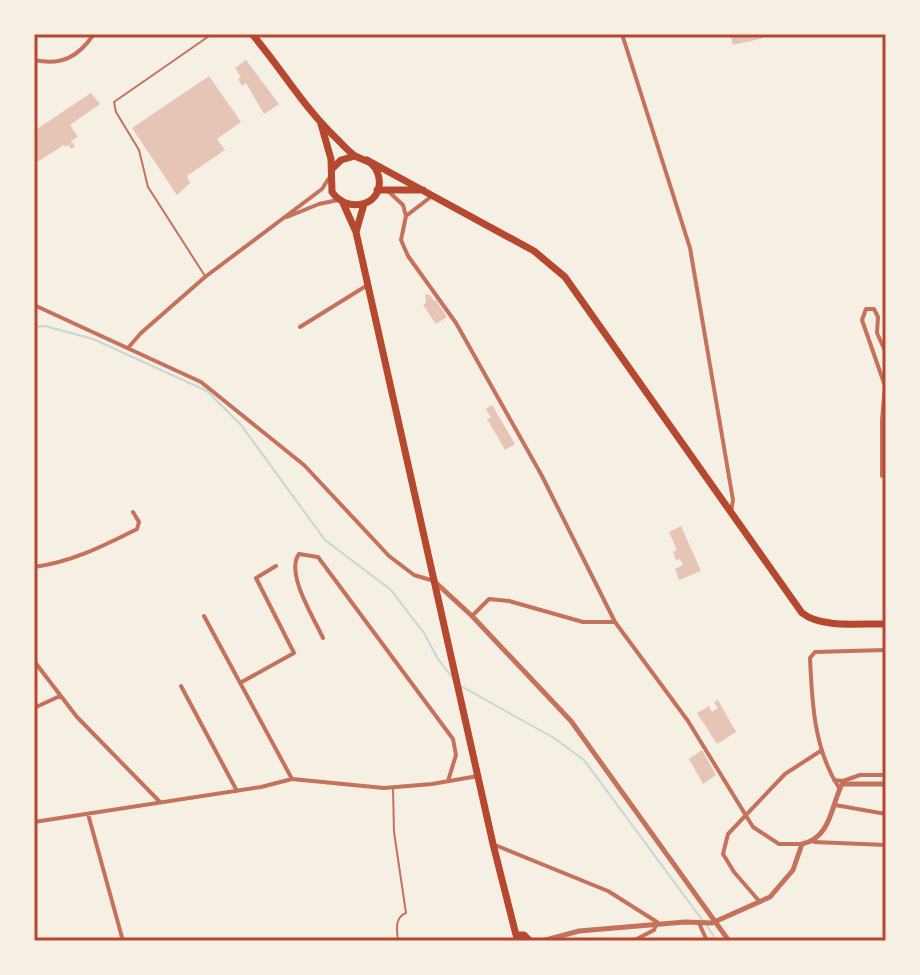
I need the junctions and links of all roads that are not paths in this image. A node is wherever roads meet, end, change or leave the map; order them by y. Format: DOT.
graph roads {
  1 [pos="94,34"];
  2 [pos="212,34"];
  3 [pos="252,34"];
  4 [pos="622,34"];
  5 [pos="34,60"];
  6 [pos="321,124"];
  7 [pos="355,156"];
  8 [pos="367,160"];
  9 [pos="330,174"];
  10 [pos="381,190"];
  11 [pos="430,193"];
  12 [pos="341,202"];
  13 [pos="364,204"];
  14 [pos="406,216"];
  15 [pos="275,224"];
  16 [pos="356,232"];
  17 [pos="205,277"];
  18 [pos="368,285"];
  19 [pos="34,305"];
  20 [pos="300,327"];
  21 [pos="128,348"];
  22 [pos="886,353"];
  23 [pos="882,476"];
  24 [pos="133,512"];
  25 [pos="731,512"];
  26 [pos="276,566"];
  27 [pos="34,567"];
  28 [pos="435,582"];
  29 [pos="204,616"];
  30 [pos="472,616"];
  31 [pos="615,622"];
  32 [pos="886,624"];
  33 [pos="323,638"];
  34 [pos="886,650"];
  35 [pos="34,661"];
  36 [pos="240,683"];
  37 [pos="181,686"];
  38 [pos="60,696"];
  39 [pos="34,708"];
  40 [pos="822,750"];
  41 [pos="886,775"];
  42 [pos="478,776"];
  43 [pos="292,779"];
  44 [pos="448,781"];
  45 [pos="886,784"];
  46 [pos="841,785"];
  47 [pos="393,787"];
  48 [pos="237,791"];
  49 [pos="161,803"];
  50 [pos="835,805"];
  51 [pos="88,814"];
  52 [pos="886,814"];
  53 [pos="745,817"];
  54 [pos="34,822"];
  55 [pos="814,842"];
  56 [pos="493,844"];
  57 [pos="802,844"];
  58 [pos="886,845"];
  59 [pos="760,902"];
  60 [pos="699,923"];
  61 [pos="714,923"];
  62 [pos="658,925"];
  63 [pos="516,935"];
  64 [pos="123,941"];
  65 [pos="398,941"];
  66 [pos="509,941"];
  67 [pos="530,941"];
  68 [pos="542,941"];
  69 [pos="633,941"];
  70 [pos="707,941"];
  71 [pos="729,941"];
  1 -- 5 [label="street"];
  2 -- 17 [label="lane"];
  3 -- 6 [label="main road"];
  4 -- 25 [label="street"];
  6 -- 7 [label="main road"];
  6 -- 9 [label="main road"];
  7 -- 8 [label="main road"];
  7 -- 9 [label="main road"];
  8 -- 10 [label="main road"];
  8 -- 11 [label="main road"];
  9 -- 12 [label="main road"];
  9 -- 15 [label="street"];
  10 -- 11 [label="main road"];
  10 -- 13 [label="main road"];
  10 -- 14 [label="street"];
  11 -- 14 [label="street"];
  11 -- 25 [label="main road"];
  12 -- 13 [label="main road"];
  12 -- 15 [label="street"];
  12 -- 16 [label="main road"];
  13 -- 16 [label="main road"];
  14 -- 31 [label="street"];
  15 -- 17 [label="street"];
  16 -- 18 [label="main road"];
  17 -- 21 [label="street"];
  18 -- 20 [label="street"];
  18 -- 28 [label="main road"];
  19 -- 21 [label="street"];
  21 -- 28 [label="street"];
  22 -- 23 [label="street"];
  24 -- 27 [label="street"];
  25 -- 32 [label="main road"];
  26 -- 36 [label="street"];
  28 -- 30 [label="street"];
  28 -- 42 [label="main road"];
  29 -- 36 [label="street"];
  30 -- 31 [label="street"];
  30 -- 61 [label="street"];
  31 -- 53 [label="street"];
  33 -- 44 [label="street"];
  34 -- 40 [label="street"];
  35 -- 38 [label="street"];
  36 -- 43 [label="street"];
  37 -- 48 [label="street"];
  38 -- 39 [label="street"];
  38 -- 49 [label="street"];
  40 -- 46 [label="street"];
  40 -- 53 [label="street"];
  41 -- 46 [label="street"];
  42 -- 44 [label="street"];
  42 -- 56 [label="main road"];
  43 -- 47 [label="street"];
  43 -- 48 [label="street"];
  44 -- 47 [label="street"];
  45 -- 46 [label="street"];
  46 -- 50 [label="street"];
  47 -- 65 [label="lane"];
  48 -- 49 [label="street"];
  49 -- 51 [label="street"];
  50 -- 52 [label="street"];
  50 -- 55 [label="street"];
  51 -- 54 [label="street"];
  51 -- 64 [label="street"];
  53 -- 57 [label="street"];
  53 -- 59 [label="street"];
  55 -- 57 [label="street"];
  55 -- 58 [label="street"];
  56 -- 62 [label="street"];
  56 -- 63 [label="main road"];
  57 -- 59 [label="street"];
  59 -- 61 [label="street"];
  60 -- 61 [label="street"];
  60 -- 62 [label="street"];
  60 -- 70 [label="street"];
  61 -- 71 [label="street"];
  62 -- 68 [label="street"];
  62 -- 69 [label="street"];
  63 -- 66 [label="main road"];
  63 -- 67 [label="main road"];
}
